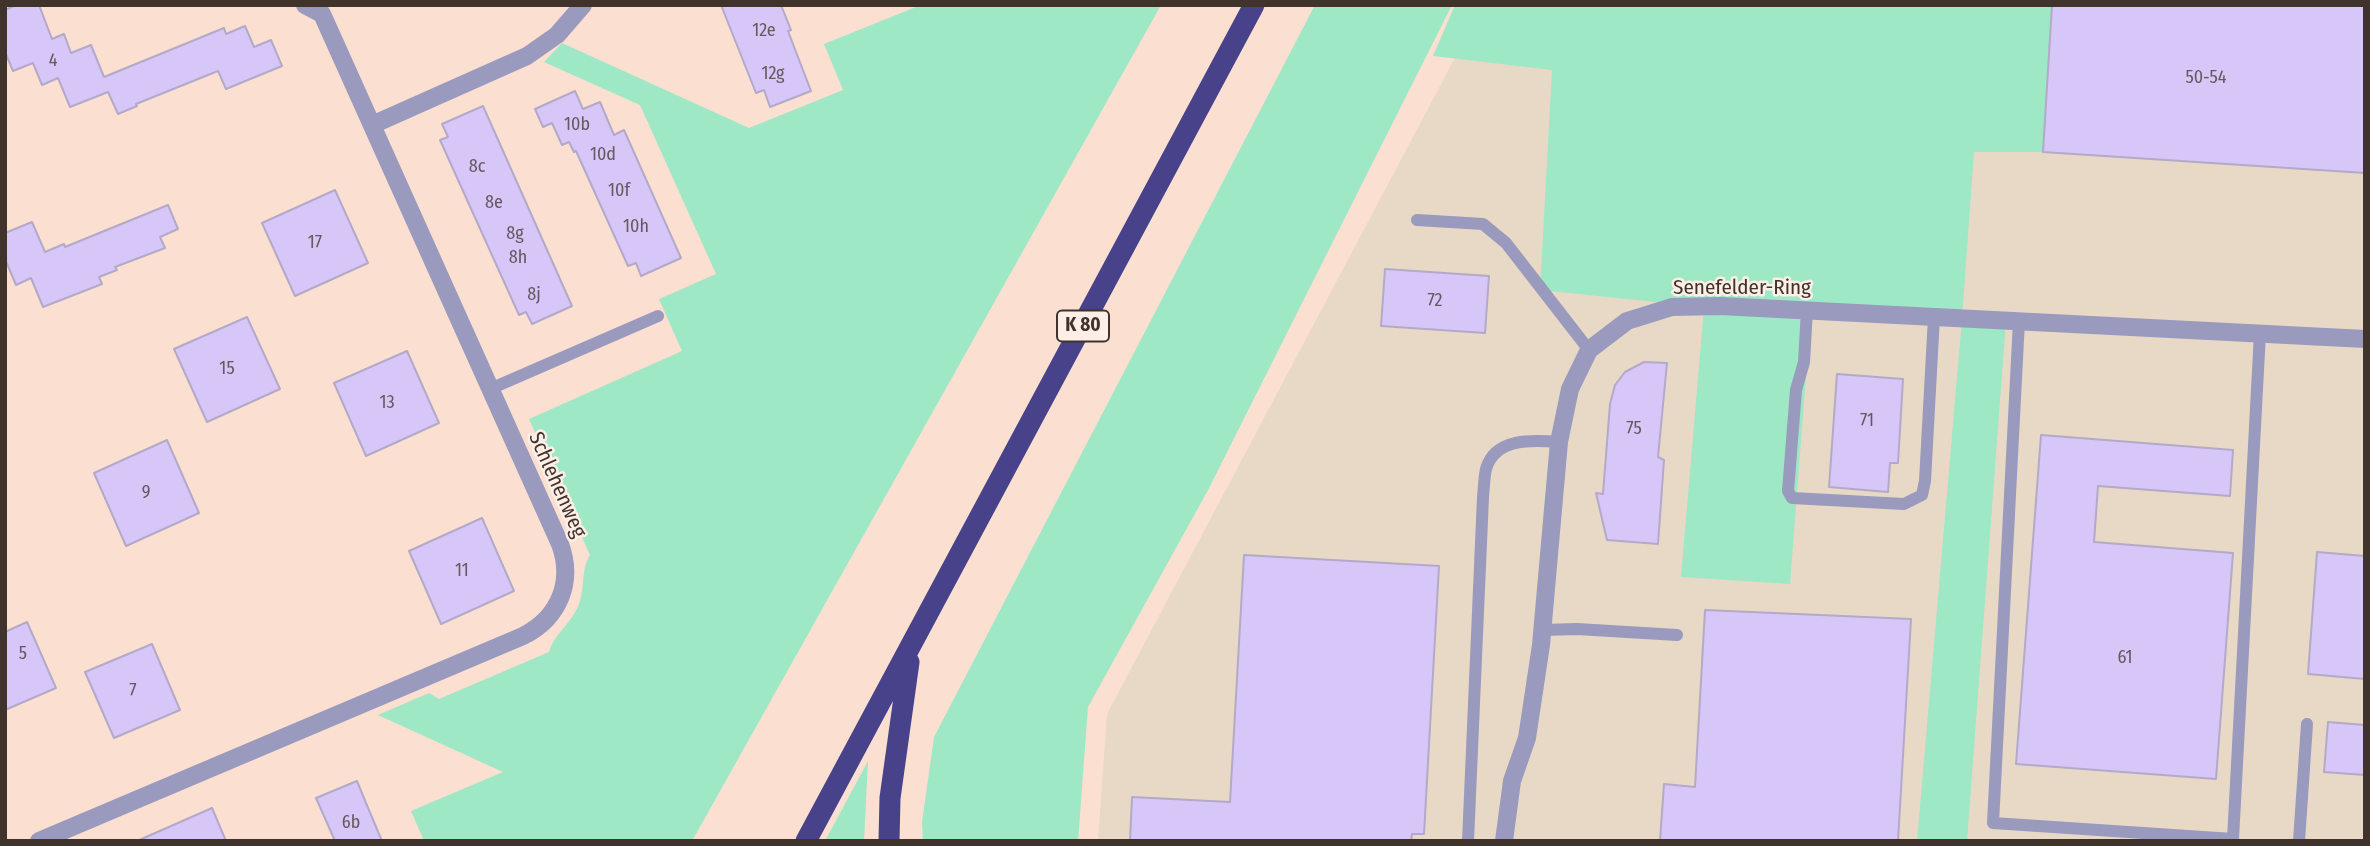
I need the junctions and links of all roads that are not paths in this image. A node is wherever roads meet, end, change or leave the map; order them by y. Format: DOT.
graph roads {
  1 [pos="304,5"];
  2 [pos="583,5"];
  3 [pos="1254,5"];
  4 [pos="372,125"];
  5 [pos="1417,220"];
  6 [pos="1807,310"];
  7 [pos="658,316"];
  8 [pos="1934,317"];
  9 [pos="2019,321"];
  10 [pos="2260,333"];
  11 [pos="2365,339"];
  12 [pos="1589,350"];
  13 [pos="490,388"];
  14 [pos="1559,442"];
  15 [pos="1542,630"];
  16 [pos="1677,635"];
  17 [pos="911,646"];
  18 [pos="2307,724"];
  19 [pos="39,841"];
  20 [pos="806,841"];
  21 [pos="889,841"];
  22 [pos="1468,841"];
  23 [pos="1504,841"];
  24 [pos="2300,841"];
  1 -- 4 [label="street, Schlehenweg"];
  2 -- 4 [label="street"];
  3 -- 17 [label="highway, K 80"];
  4 -- 13 [label="street, Schlehenweg"];
  5 -- 12 [label="lane"];
  6 -- 8 [label="street, Senefelder-Ring"];
  6 -- 8 [label="lane"];
  6 -- 12 [label="street, Senefelder-Ring"];
  7 -- 13 [label="lane"];
  8 -- 9 [label="street, Senefelder-Ring"];
  9 -- 10 [label="street, Senefelder-Ring"];
  9 -- 10 [label="lane"];
  10 -- 11 [label="street, Senefelder-Ring"];
  12 -- 14 [label="street, Senefelder-Ring"];
  13 -- 19 [label="street, Schlehenweg"];
  14 -- 15 [label="street, Senefelder-Ring"];
  14 -- 22 [label="lane"];
  15 -- 16 [label="lane"];
  15 -- 23 [label="street, Senefelder-Ring"];
  17 -- 20 [label="highway, K 80"];
  17 -- 21 [label="highway"];
  18 -- 24 [label="lane"];
}
